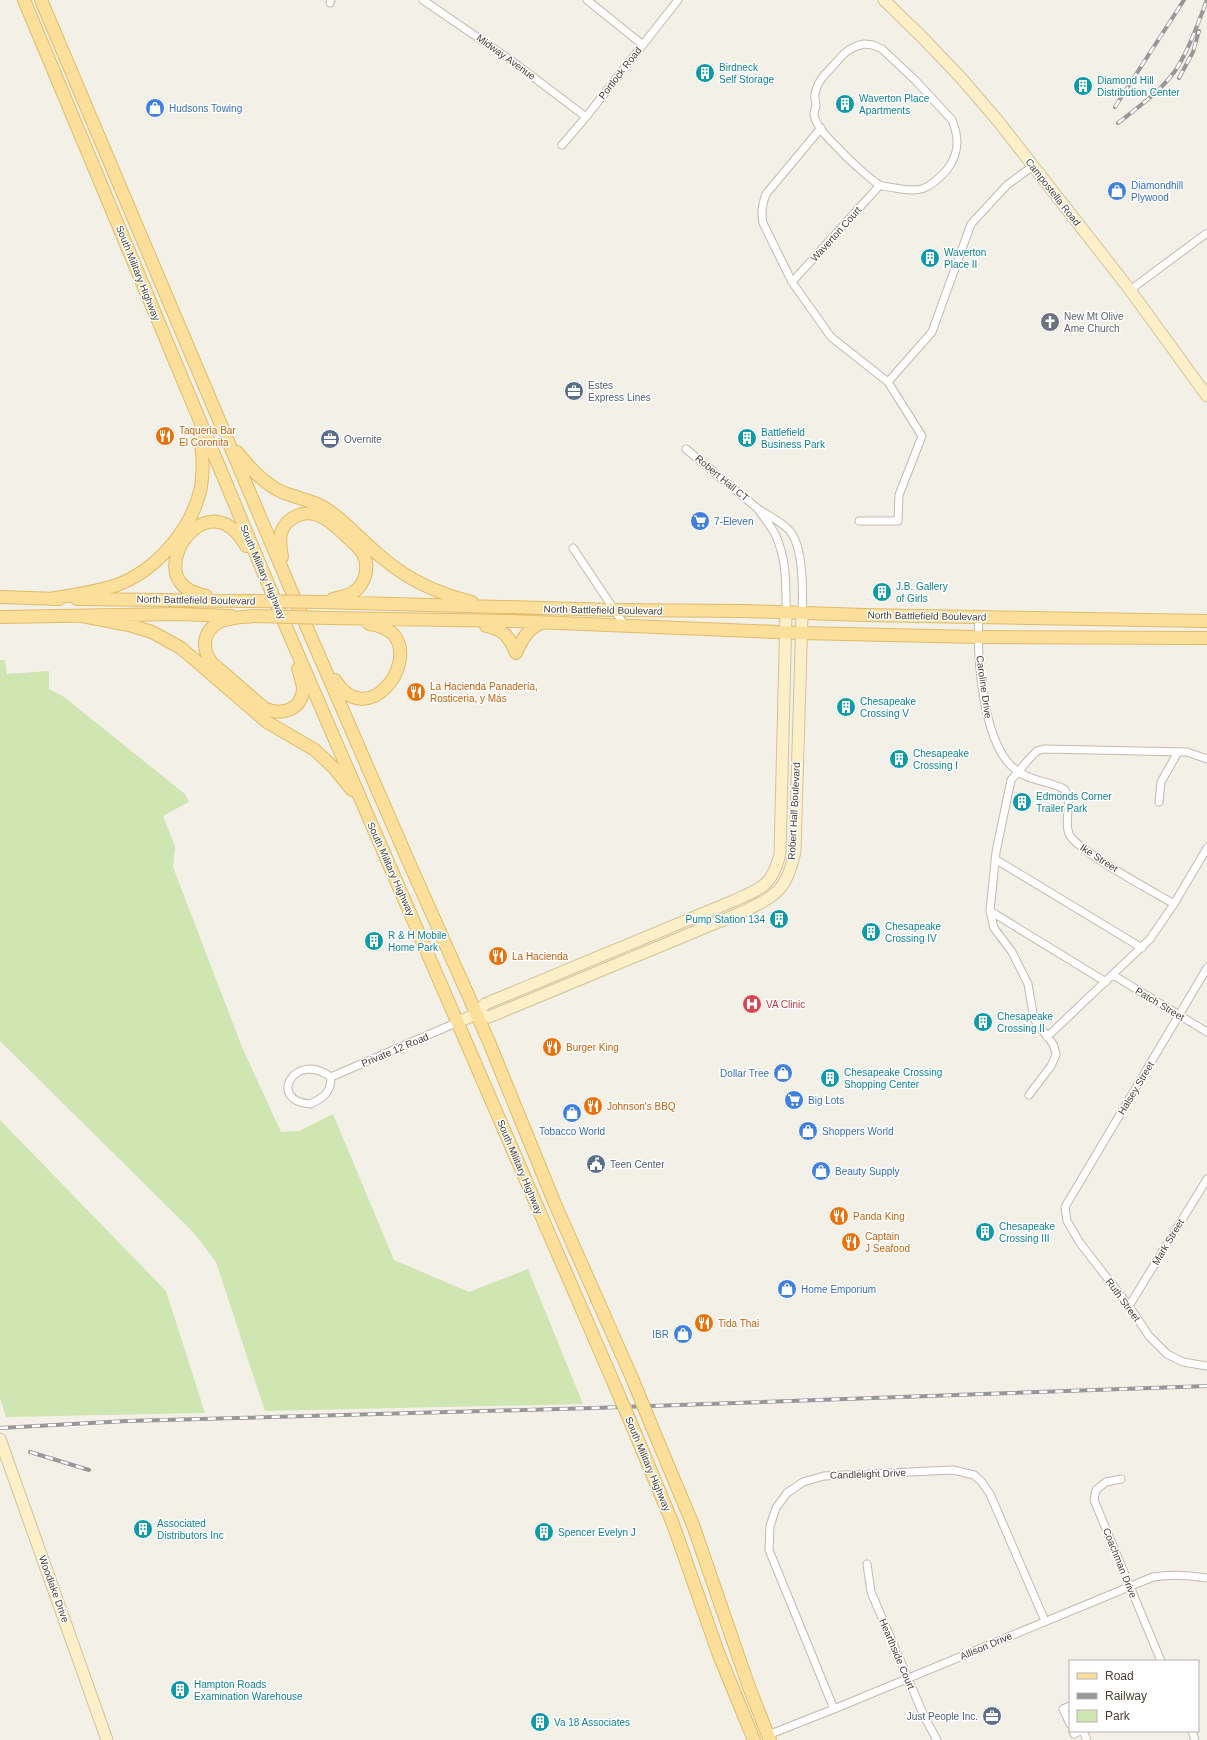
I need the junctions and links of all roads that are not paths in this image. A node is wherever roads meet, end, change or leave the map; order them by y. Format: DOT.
graph roads {
  1 [pos="24,0"];
  2 [pos="41,0"];
  3 [pos="423,0"];
  4 [pos="587,0"];
  5 [pos="678,0"];
  6 [pos="884,0"];
  7 [pos="643,45"];
  8 [pos="586,117"];
  9 [pos="821,128"];
  10 [pos="562,145"];
  11 [pos="1033,166"];
  12 [pos="880,185"];
  13 [pos="1207,233"];
  14 [pos="792,282"];
  15 [pos="1130,290"];
  16 [pos="888,382"];
  17 [pos="184,383"];
  18 [pos="1207,396"];
  19 [pos="228,440"];
  20 [pos="686,449"];
  21 [pos="757,508"];
  22 [pos="859,521"];
  23 [pos="573,548"];
  24 [pos="270,589"];
  25 [pos="291,589"];
  26 [pos="0,597"];
  27 [pos="51,599"];
  28 [pos="225,600"];
  29 [pos="321,602"];
  30 [pos="500,607"];
  31 [pos="614,610"];
  32 [pos="786,613"];
  33 [pos="802,614"];
  34 [pos="76,616"];
  35 [pos="254,616"];
  36 [pos="0,617"];
  37 [pos="978,617"];
  38 [pos="328,618"];
  39 [pos="469,621"];
  40 [pos="1207,621"];
  41 [pos="541,623"];
  42 [pos="625,626"];
  43 [pos="287,629"];
  44 [pos="308,630"];
  45 [pos="785,633"];
  46 [pos="801,633"];
  47 [pos="978,637"];
  48 [pos="1207,638"];
  49 [pos="1178,752"];
  50 [pos="1207,758"];
  51 [pos="1017,772"];
  52 [pos="1159,802"];
  53 [pos="365,810"];
  54 [pos="781,833"];
  55 [pos="1207,848"];
  56 [pos="995,859"];
  57 [pos="785,883"];
  58 [pos="1174,904"];
  59 [pos="990,911"];
  60 [pos="1142,948"];
  61 [pos="1207,968"];
  62 [pos="1113,975"];
  63 [pos="1106,982"];
  64 [pos="476,1014"];
  65 [pos="1179,1015"];
  66 [pos="458,1022"];
  67 [pos="1207,1032"];
  68 [pos="1047,1036"];
  69 [pos="331,1077"];
  70 [pos="1029,1095"];
  71 [pos="1207,1179"];
  72 [pos="1065,1207"];
  73 [pos="1129,1306"];
  74 [pos="1207,1366"];
  75 [pos="0,1438"];
  76 [pos="1121,1478"];
  77 [pos="867,1564"];
  78 [pos="1207,1578"];
  79 [pos="1130,1587"];
  80 [pos="1045,1621"];
  81 [pos="1161,1660"];
  82 [pos="907,1679"];
  83 [pos="1069,1706"];
  84 [pos="834,1709"];
  85 [pos="1069,1722"];
  86 [pos="769,1737"];
  87 [pos="107,1740"];
  88 [pos="754,1740"];
  89 [pos="937,1740"];
  1 -- 17 [label="main road, South Military Highway"];
  2 -- 19 [label="main road, South Military Highway"];
  3 -- 8 [label="street, Midway Avenue"];
  4 -- 7 [label="street"];
  5 -- 7 [label="street, Portlock Road"];
  6 -- 11 [label="street, Campostella Road"];
  7 -- 8 [label="street, Portlock Road"];
  8 -- 10 [label="street, Portlock Road"];
  9 -- 12 [label="street"];
  9 -- 12 [label="street"];
  9 -- 14 [label="street"];
  11 -- 15 [label="street, Campostella Road"];
  11 -- 16 [label="street"];
  12 -- 14 [label="street, Waverton Court"];
  13 -- 15 [label="street"];
  14 -- 16 [label="street"];
  15 -- 18 [label="street, Campostella Road"];
  16 -- 22 [label="street"];
  17 -- 24 [label="main road, South Military Highway"];
  17 -- 27 [label="main road"];
  19 -- 25 [label="main road, South Military Highway"];
  19 -- 30 [label="main road"];
  20 -- 21 [label="street, Robert Hall CT"];
  21 -- 32 [label="street, Robert Hall CT"];
  21 -- 33 [label="street, Robert Hall CT"];
  23 -- 31 [label="street"];
  24 -- 28 [label="main road"];
  24 -- 43 [label="main road, South Military Highway"];
  25 -- 29 [label="main road"];
  25 -- 44 [label="main road, South Military Highway"];
  26 -- 27 [label="main road, North Battlefield Boulevard"];
  26 -- 34 [label="main road"];
  27 -- 28 [label="main road, North Battlefield Boulevard"];
  28 -- 29 [label="main road, North Battlefield Boulevard, bridge"];
  29 -- 30 [label="main road, North Battlefield Boulevard"];
  30 -- 31 [label="main road, North Battlefield Boulevard"];
  31 -- 32 [label="main road, North Battlefield Boulevard"];
  31 -- 42 [label="street"];
  32 -- 33 [label="main road, North Battlefield Boulevard"];
  32 -- 45 [label="street, Robert Hall Boulevard"];
  33 -- 37 [label="main road, North Battlefield Boulevard"];
  33 -- 46 [label="street, Robert Hall Boulevard"];
  34 -- 35 [label="main road, North Battlefield Boulevard"];
  34 -- 36 [label="main road, North Battlefield Boulevard"];
  34 -- 53 [label="main road"];
  35 -- 38 [label="main road, North Battlefield Boulevard, bridge"];
  35 -- 43 [label="main road"];
  37 -- 40 [label="main road, North Battlefield Boulevard"];
  37 -- 47 [label="street, Caroline Drive"];
  38 -- 39 [label="main road, North Battlefield Boulevard"];
  38 -- 44 [label="main road"];
  39 -- 41 [label="main road, North Battlefield Boulevard"];
  39 -- 41 [label="main road"];
  41 -- 42 [label="main road, North Battlefield Boulevard"];
  42 -- 45 [label="main road, North Battlefield Boulevard"];
  43 -- 53 [label="main road, South Military Highway"];
  44 -- 64 [label="main road, South Military Highway"];
  45 -- 46 [label="main road, North Battlefield Boulevard"];
  45 -- 54 [label="street, Robert Hall Boulevard"];
  46 -- 47 [label="main road, North Battlefield Boulevard"];
  46 -- 57 [label="street, Robert Hall Boulevard"];
  47 -- 48 [label="main road, North Battlefield Boulevard"];
  47 -- 51 [label="street, Caroline Drive"];
  49 -- 50 [label="street"];
  49 -- 51 [label="street"];
  49 -- 52 [label="street"];
  51 -- 56 [label="street"];
  51 -- 58 [label="street, Ike Street"];
  53 -- 66 [label="main road, South Military Highway"];
  54 -- 57 [label="street"];
  54 -- 64 [label="street, Robert Hall Boulevard"];
  55 -- 58 [label="street"];
  56 -- 59 [label="street"];
  56 -- 60 [label="street"];
  57 -- 64 [label="street, Robert Hall Boulevard"];
  58 -- 60 [label="street"];
  59 -- 63 [label="street"];
  59 -- 68 [label="street"];
  60 -- 62 [label="street"];
  61 -- 65 [label="street, Halsey Street"];
  62 -- 63 [label="street"];
  62 -- 65 [label="street, Patch Street"];
  63 -- 68 [label="street"];
  64 -- 66 [label="street, Robert Hall Boulevard"];
  64 -- 86 [label="main road, South Military Highway, bridge"];
  65 -- 67 [label="street, Patch Street"];
  65 -- 72 [label="street, Halsey Street"];
  66 -- 69 [label="street, Private 12 Road"];
  66 -- 88 [label="main road, South Military Highway, bridge"];
  68 -- 70 [label="street"];
  69 -- 69 [label="street"];
  71 -- 73 [label="street, Mark Street"];
  72 -- 73 [label="street, Ruth Street"];
  73 -- 74 [label="street, Ruth Street"];
  75 -- 87 [label="street, Woodlake Drive"];
  76 -- 79 [label="street, Coachman Drive"];
  77 -- 82 [label="street, Hearthside Court"];
  78 -- 79 [label="street, Allison Drive"];
  79 -- 80 [label="street, Allison Drive"];
  79 -- 81 [label="street, Coachman Drive"];
  80 -- 82 [label="street, Allison Drive"];
  80 -- 84 [label="street, Candlelight Drive"];
  82 -- 84 [label="street, Allison Drive"];
  82 -- 89 [label="street, Hearthside Court"];
  83 -- 85 [label="street"];
  84 -- 86 [label="street, Allison Drive"];
}
